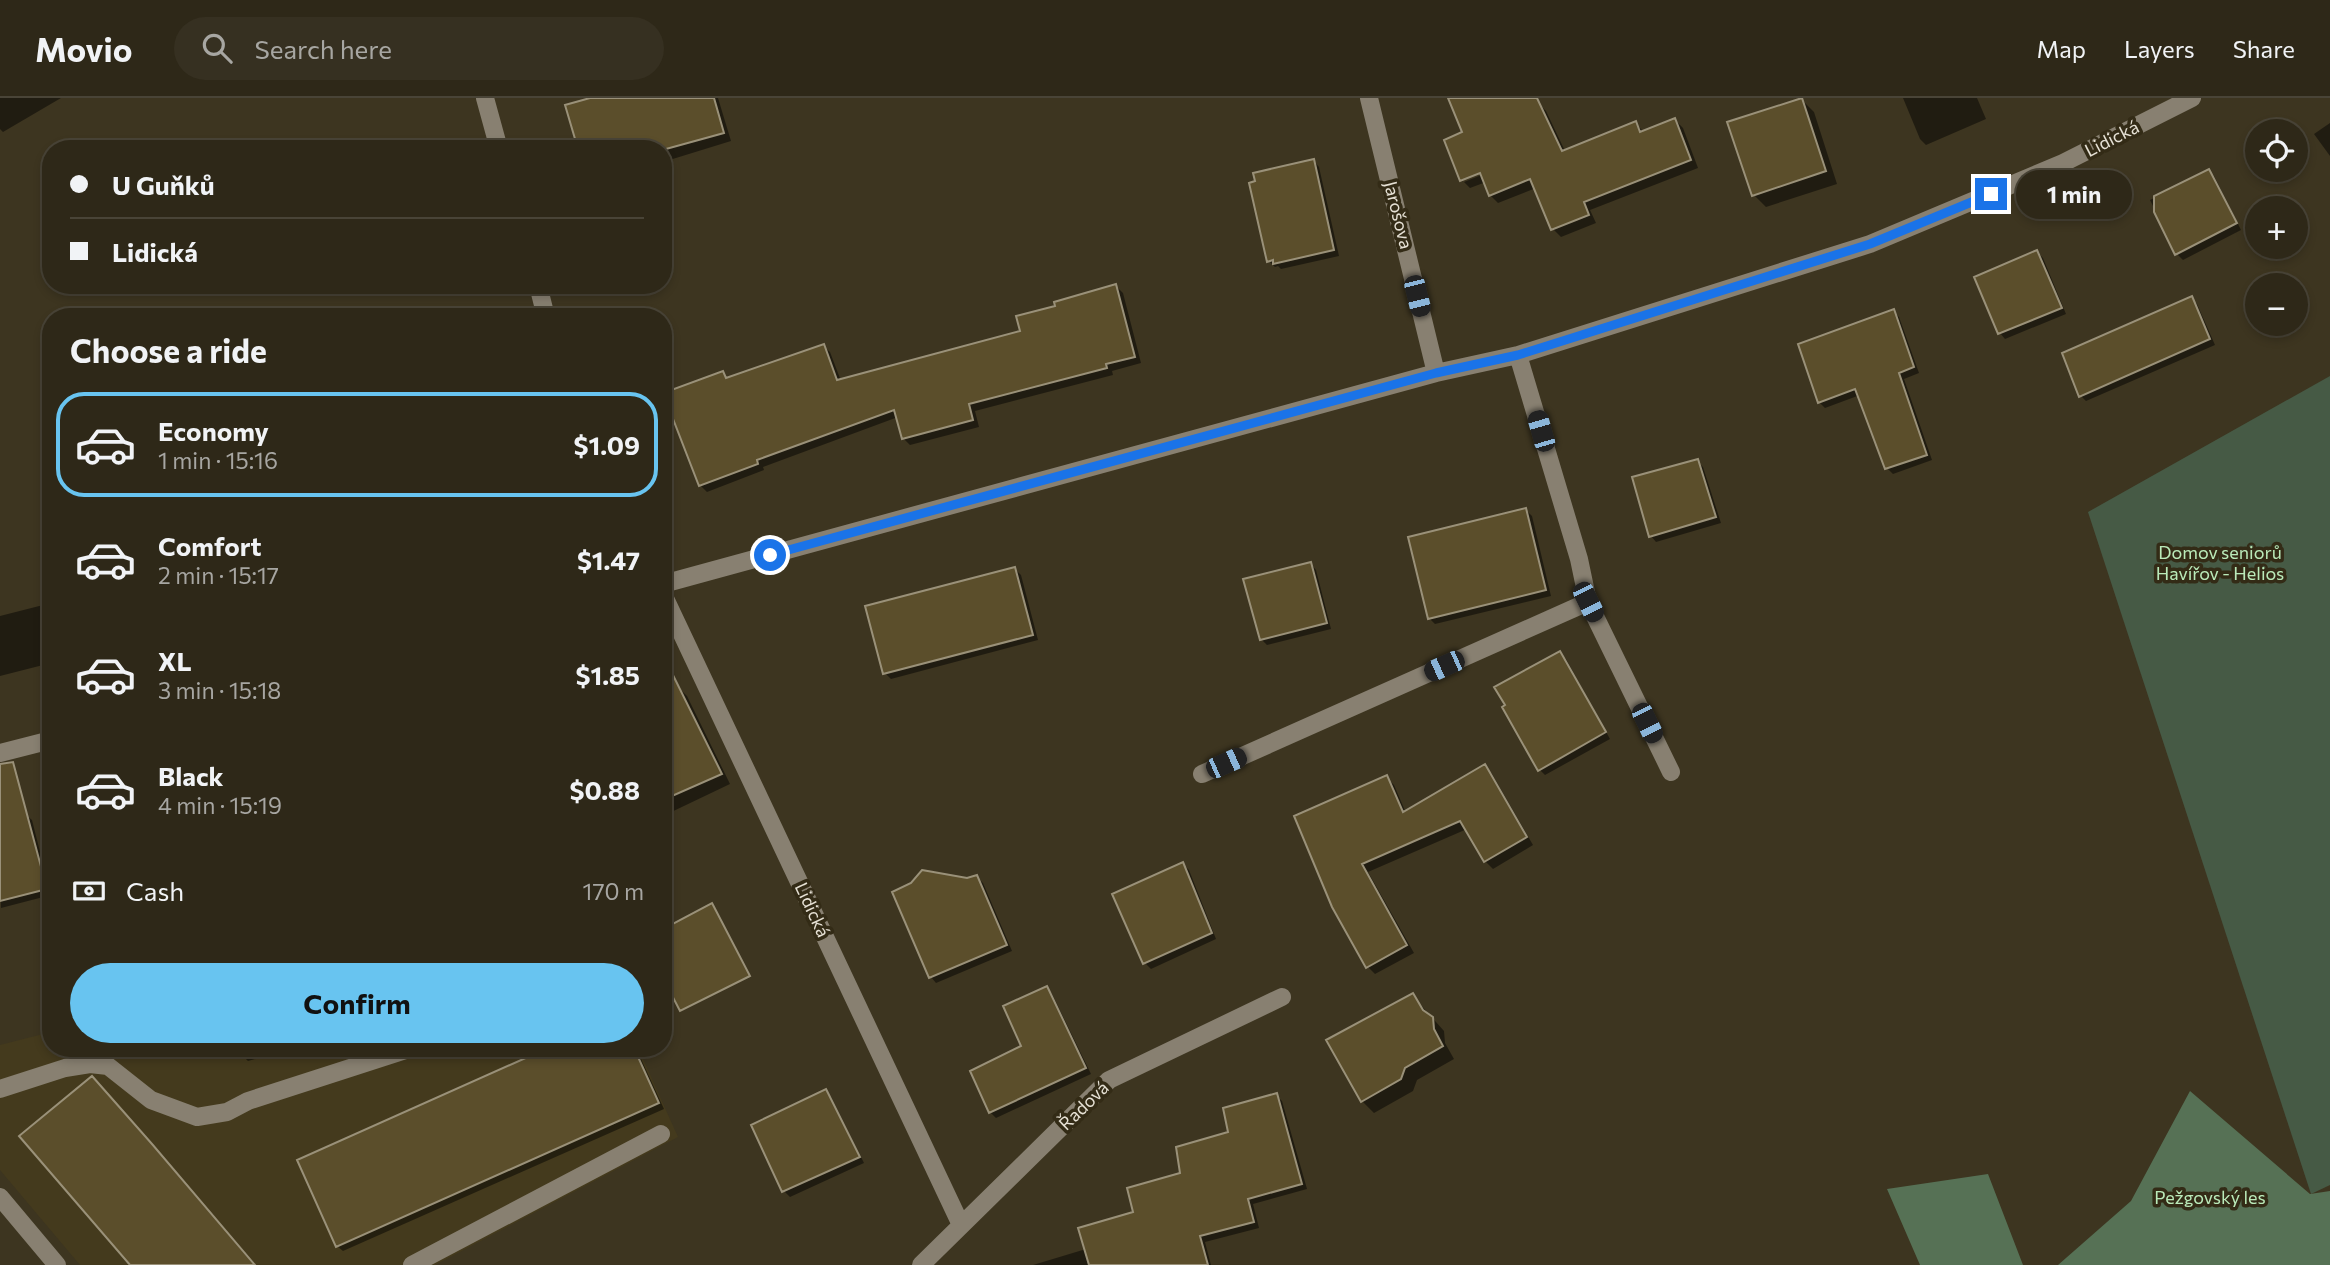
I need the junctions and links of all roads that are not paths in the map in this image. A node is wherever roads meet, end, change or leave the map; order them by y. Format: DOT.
graph roads {
  1 [pos="485,98"];
  2 [pos="1369,98"];
  3 [pos="2192,98"];
  4 [pos="497,140"];
  5 [pos="1518,355"];
  6 [pos="1436,373"];
  7 [pos="672,582"];
  8 [pos="1588,602"];
  9 [pos="672,613"];
  10 [pos="42,742"];
  11 [pos="0,753"];
  12 [pos="1671,772"];
  13 [pos="1202,774"];
  14 [pos="1282,997"];
  15 [pos="384,1057"];
  16 [pos="0,1089"];
  17 [pos="661,1134"];
  18 [pos="0,1197"];
  19 [pos="961,1225"];
  20 [pos="57,1265"];
  21 [pos="412,1265"];
  22 [pos="921,1265"];
  1 -- 4 [label="street"];
  2 -- 6 [label="street, Jarošova"];
  3 -- 5 [label="street, Lidická"];
  5 -- 6 [label="street, Lidická"];
  5 -- 8 [label="street"];
  6 -- 7 [label="street, Lidická"];
  8 -- 12 [label="street"];
  8 -- 13 [label="street"];
  9 -- 19 [label="street, Lidická"];
  10 -- 11 [label="street"];
  14 -- 19 [label="street, Řadová"];
  15 -- 16 [label="street"];
  17 -- 21 [label="street"];
  18 -- 20 [label="street"];
  19 -- 22 [label="street, Řadová"];
}
